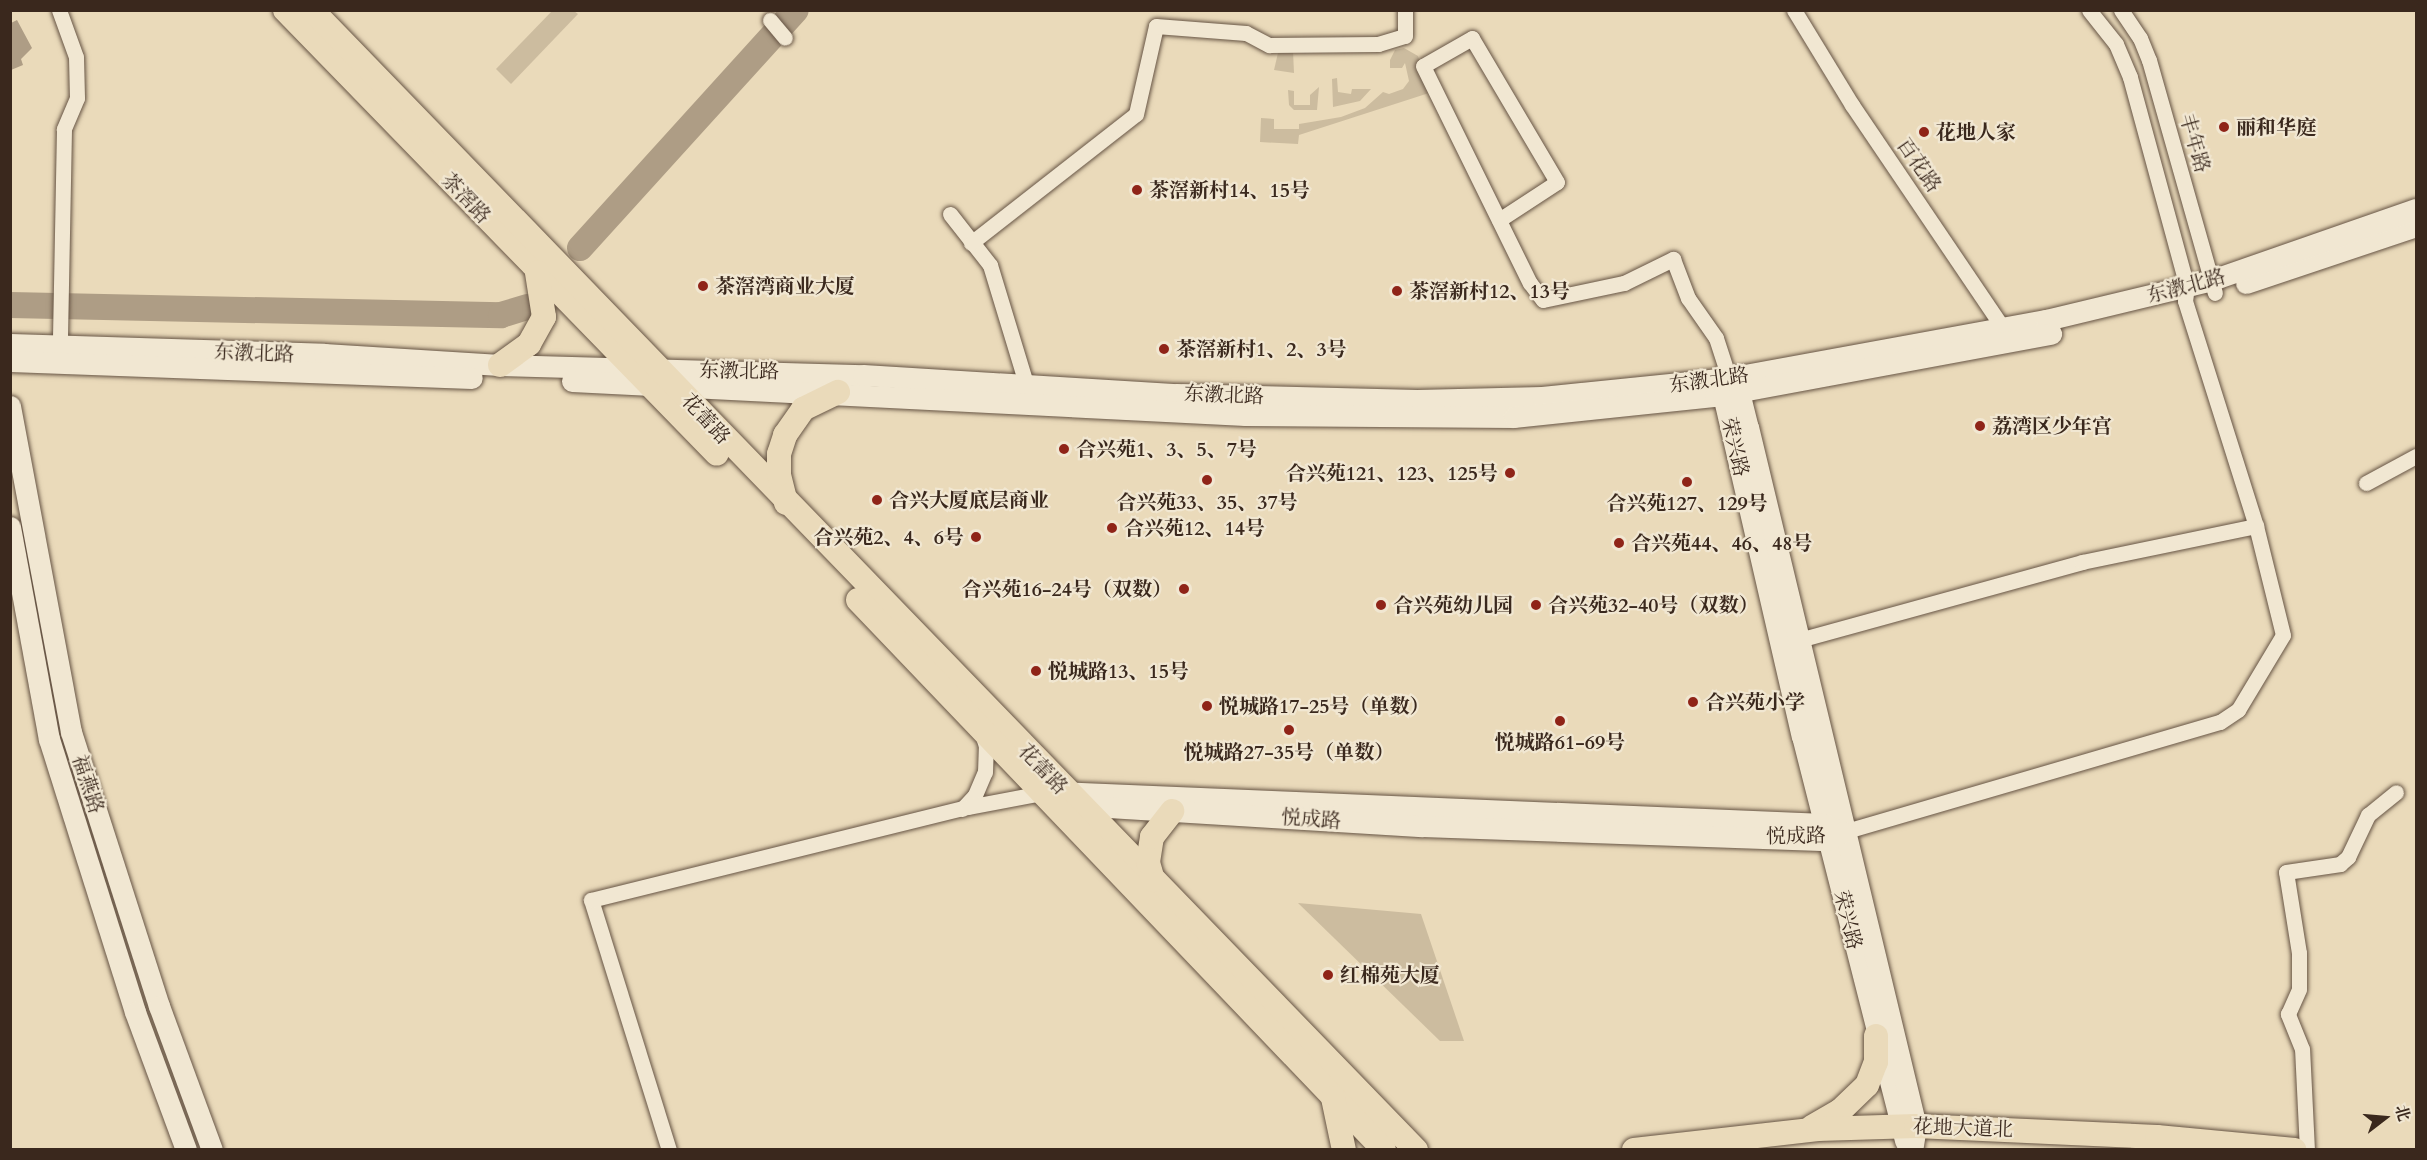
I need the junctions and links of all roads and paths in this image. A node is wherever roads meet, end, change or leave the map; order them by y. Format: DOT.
graph roads {
  1 [pos="59,10"];
  2 [pos="272,10"];
  3 [pos="285,10"];
  4 [pos="312,10"];
  5 [pos="1405,10"];
  6 [pos="1794,10"];
  7 [pos="2089,10"];
  8 [pos="2121,10"];
  9 [pos="770,20"];
  10 [pos="321,25"];
  11 [pos="785,38"];
  12 [pos="2416,209"];
  13 [pos="950,214"];
  14 [pos="1499,220"];
  15 [pos="2416,226"];
  16 [pos="971,243"];
  17 [pos="537,270"];
  18 [pos="2214,286"];
  19 [pos="2186,294"];
  20 [pos="2007,336"];
  21 [pos="10,344"];
  22 [pos="60,345"];
  23 [pos="10,361"];
  24 [pos="500,365"];
  25 [pos="630,368"];
  26 [pos="660,380"];
  27 [pos="1027,387"];
  28 [pos="1730,388"];
  29 [pos="837,392"];
  30 [pos="10,406"];
  31 [pos="2416,456"];
  32 [pos="2366,483"];
  33 [pos="786,502"];
  34 [pos="2256,526"];
  35 [pos="10,527"];
  36 [pos="1798,640"];
  37 [pos="980,729"];
  38 [pos="2396,792"];
  39 [pos="1061,796"];
  40 [pos="962,809"];
  41 [pos="1172,811"];
  42 [pos="1831,832"];
  43 [pos="1153,880"];
  44 [pos="1876,1036"];
  45 [pos="1332,1093"];
  46 [pos="1907,1126"];
  47 [pos="1806,1130"];
  48 [pos="186,1149"];
  49 [pos="212,1149"];
  50 [pos="669,1149"];
  51 [pos="1344,1149"];
  52 [pos="1384,1149"];
  53 [pos="1416,1149"];
  54 [pos="1634,1149"];
  55 [pos="1910,1149"];
  56 [pos="2294,1149"];
  57 [pos="2307,1149"];
  1 -- 22 [label="street"];
  2 -- 10 [label="street"];
  3 -- 10 [label="main road, 茶滘路"];
  4 -- 10 [label="main road, 茶滘路"];
  5 -- 16 [label="street"];
  6 -- 20 [label="street, 百花路"];
  7 -- 19 [label="street"];
  8 -- 18 [label="street, 丰年路"];
  9 -- 11 [label="street"];
  10 -- 17 [label="main road, 茶滘路"];
  10 -- 26 [label="main road, 茶滘路"];
  12 -- 18 [label="street, 东漖北路"];
  13 -- 16 [label="street"];
  14 -- 14 [label="street"];
  14 -- 28 [label="street"];
  15 -- 18 [label="street, 东漖北路"];
  16 -- 27 [label="street"];
  17 -- 24 [label="main road"];
  17 -- 25 [label="main road, 茶滘路"];
  18 -- 19 [label="street, 东漖北路"];
  19 -- 20 [label="street, 东漖北路"];
  19 -- 34 [label="street"];
  20 -- 28 [label="street, 东漖北路"];
  21 -- 22 [label="street, 东漖北路"];
  22 -- 24 [label="street, 东漖北路"];
  23 -- 26 [label="street, 东漖北路"];
  24 -- 25 [label="street, 东漖北路"];
  25 -- 26 [label="main road, 茶滘路"];
  26 -- 27 [label="street, 东漖北路"];
  26 -- 29 [label="street, 东漖北路"];
  26 -- 33 [label="main road, 花蕾路"];
  26 -- 37 [label="main road, 花蕾路"];
  27 -- 28 [label="street, 东漖北路"];
  28 -- 29 [label="street, 东漖北路"];
  28 -- 36 [label="street, 荣兴路"];
  28 -- 42 [label="street, 荣兴路"];
  29 -- 33 [label="main road"];
  30 -- 49 [label="street, 福燕路"];
  31 -- 32 [label="street"];
  33 -- 39 [label="main road, 花蕾路"];
  34 -- 36 [label="street"];
  34 -- 42 [label="street"];
  35 -- 48 [label="street, 福燕路"];
  36 -- 42 [label="street, 荣兴路"];
  37 -- 39 [label="main road, 花蕾路"];
  37 -- 40 [label="street"];
  38 -- 57 [label="street"];
  39 -- 40 [label="street"];
  39 -- 41 [label="street, 悦成路"];
  39 -- 42 [label="street, 悦成路"];
  39 -- 43 [label="main road, 花蕾路"];
  39 -- 45 [label="main road, 花蕾路"];
  40 -- 50 [label="street"];
  41 -- 42 [label="street, 悦成路"];
  41 -- 43 [label="main road"];
  42 -- 44 [label="street, 荣兴路"];
  42 -- 46 [label="street, 荣兴路"];
  43 -- 53 [label="main road, 花蕾路"];
  44 -- 46 [label="street, 荣兴路"];
  44 -- 47 [label="main road"];
  45 -- 51 [label="main road"];
  45 -- 52 [label="main road, 花蕾路"];
  46 -- 47 [label="main road, 花地大道北"];
  46 -- 55 [label="street, 荣兴路"];
  46 -- 56 [label="main road, 花地大道北"];
  47 -- 54 [label="main road, 花地大道北"];
}
